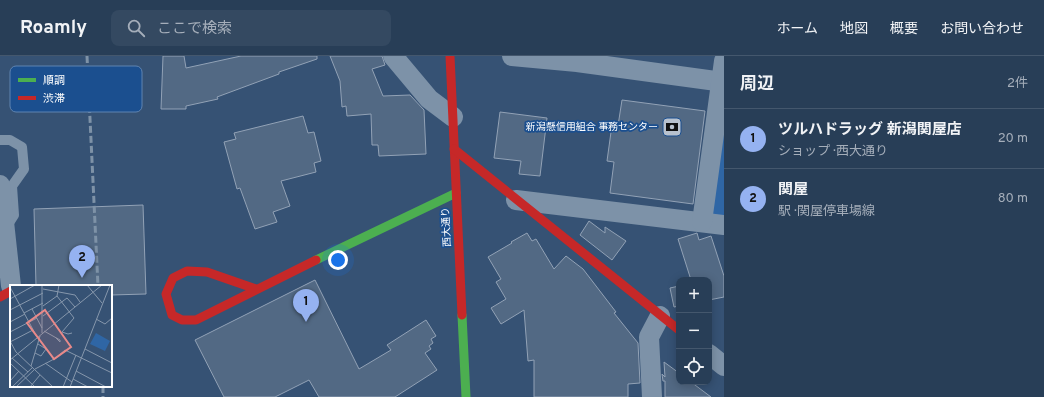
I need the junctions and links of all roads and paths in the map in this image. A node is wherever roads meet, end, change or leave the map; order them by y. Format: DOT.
graph roads {
  1 [pos="393,56"];
  2 [pos="450,56"];
  3 [pos="512,56"];
  4 [pos="577,59"];
  5 [pos="724,61"];
  6 [pos="723,82"];
  7 [pos="452,117"];
  8 [pos="0,140"];
  9 [pos="454,149"];
  10 [pos="0,185"];
  11 [pos="456,193"];
  12 [pos="516,200"];
  13 [pos="702,222"];
  14 [pos="724,225"];
  15 [pos="5,229"];
  16 [pos="11,285"];
  17 [pos="256,289"];
  18 [pos="10,292"];
  19 [pos="0,297"];
  20 [pos="660,316"];
  21 [pos="676,328"];
  22 [pos="712,356"];
  23 [pos="724,366"];
  24 [pos="466,397"];
  25 [pos="652,397"];
  1 -- 7 [label="street"];
  2 -- 7 [label="main road, 西大通り"];
  3 -- 4 [label="street"];
  4 -- 6 [label="street"];
  5 -- 6 [label="street"];
  6 -- 13 [label="street"];
  7 -- 9 [label="main road, 西大通り"];
  8 -- 15 [label="lane"];
  9 -- 11 [label="main road, 西大通り"];
  9 -- 12 [label="main road"];
  10 -- 15 [label="street"];
  11 -- 17 [label="main road"];
  11 -- 24 [label="main road, 西大通り"];
  12 -- 13 [label="street"];
  12 -- 20 [label="main road"];
  13 -- 14 [label="street"];
  15 -- 16 [label="street"];
  17 -- 17 [label="main road"];
  18 -- 19 [label="main road"];
  20 -- 21 [label="main road"];
  20 -- 25 [label="street"];
  22 -- 23 [label="street"];
}
